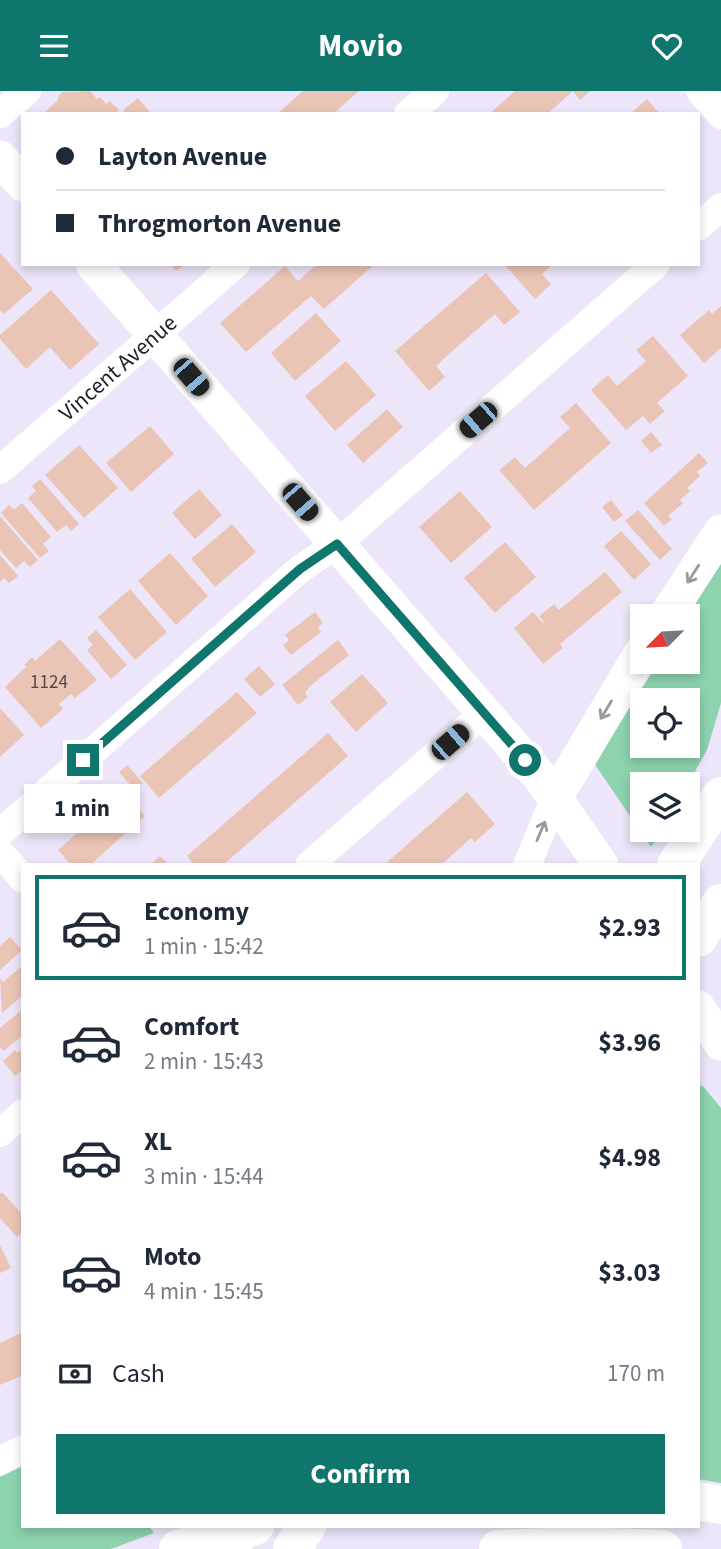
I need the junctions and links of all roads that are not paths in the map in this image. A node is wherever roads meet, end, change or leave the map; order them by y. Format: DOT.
graph roads {
  1 [pos="27,91"];
  2 [pos="435,91"];
  3 [pos="700,91"];
  4 [pos="410,112"];
  5 [pos="0,114"];
  6 [pos="721,115"];
  7 [pos="0,158"];
  8 [pos="21,182"];
  9 [pos="721,207"];
  10 [pos="700,225"];
  11 [pos="95,266"];
  12 [pos="234,266"];
  13 [pos="654,266"];
  14 [pos="155,335"];
  15 [pos="0,470"];
  16 [pos="721,532"];
  17 [pos="337,544"];
  18 [pos="674,604"];
  19 [pos="630,672"];
  20 [pos="484,713"];
  21 [pos="721,796"];
  22 [pos="555,798"];
  23 [pos="0,833"];
  24 [pos="0,852"];
  25 [pos="311,863"];
  26 [pos="528,863"];
  27 [pos="600,863"];
  28 [pos="677,863"];
  29 [pos="21,877"];
  30 [pos="721,903"];
  31 [pos="700,935"];
  32 [pos="700,1012"];
  33 [pos="721,1043"];
  34 [pos="21,1115"];
  35 [pos="0,1133"];
  36 [pos="21,1450"];
  37 [pos="0,1461"];
  38 [pos="700,1501"];
  39 [pos="721,1505"];
  40 [pos="243,1528"];
  41 [pos="248,1528"];
  42 [pos="306,1528"];
  43 [pos="179,1549"];
  44 [pos="229,1549"];
  45 [pos="292,1549"];
  46 [pos="498,1549"];
  47 [pos="663,1549"];
  1 -- 5 [label="street"];
  2 -- 4 [label="street"];
  3 -- 6 [label="street"];
  7 -- 8 [label="street"];
  9 -- 10 [label="street"];
  11 -- 14 [label="street"];
  12 -- 14 [label="street, Vincent Avenue"];
  13 -- 17 [label="street"];
  14 -- 15 [label="street, Vincent Avenue"];
  14 -- 17 [label="street"];
  16 -- 18 [label="street, one-way"];
  17 -- 20 [label="street"];
  17 -- 23 [label="street"];
  19 -- 22 [label="street, one-way"];
  20 -- 22 [label="street"];
  20 -- 25 [label="street"];
  21 -- 28 [label="main road"];
  26 -- 22 [label="street, one-way"];
  22 -- 27 [label="street"];
  24 -- 29 [label="street"];
  30 -- 31 [label="main road"];
  32 -- 33 [label="street"];
  34 -- 35 [label="street"];
  36 -- 37 [label="street"];
  38 -- 39 [label="main road"];
  40 -- 44 [label="main road"];
  41 -- 43 [label="main road"];
  42 -- 45 [label="main road"];
  46 -- 47 [label="main road"];
}
